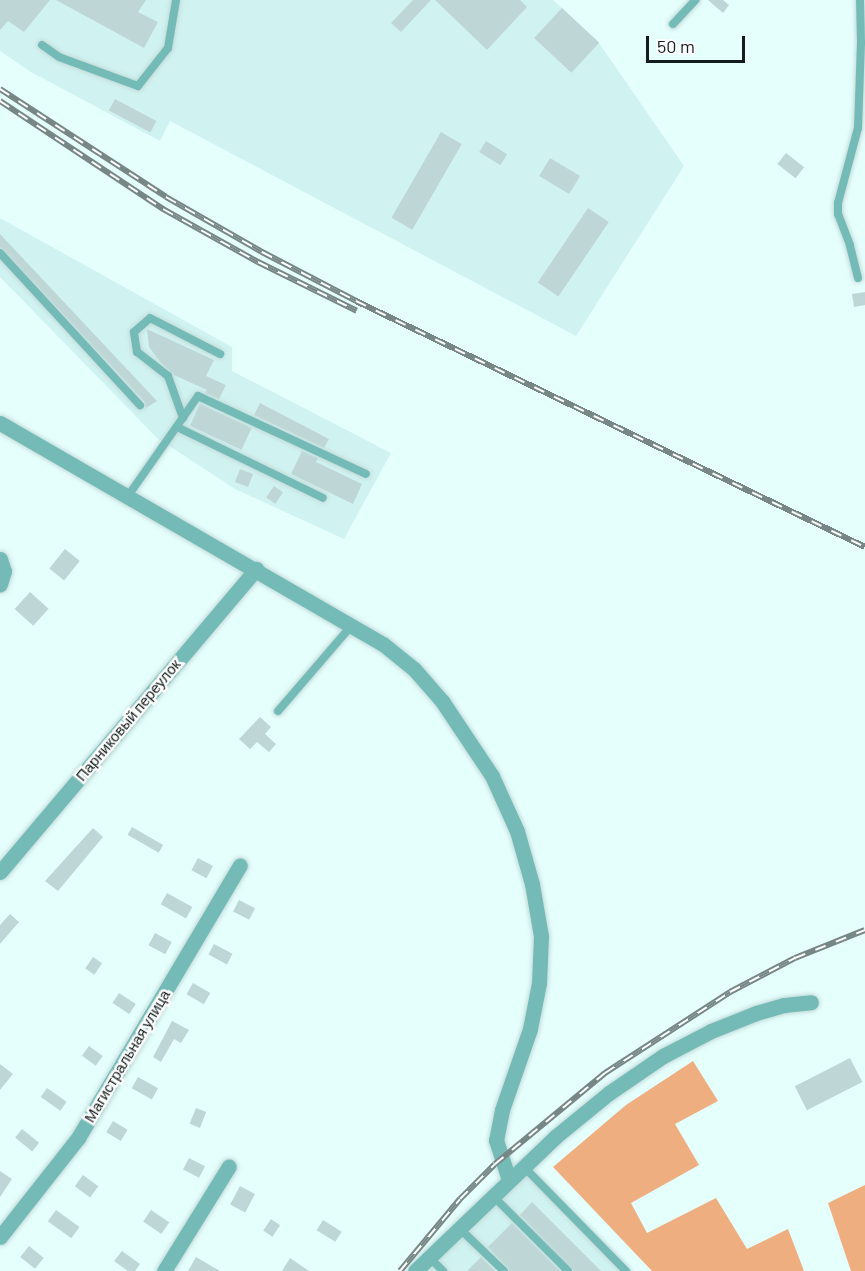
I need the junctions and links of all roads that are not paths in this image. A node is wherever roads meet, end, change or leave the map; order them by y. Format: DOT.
graph roads {
  1 [pos="176,0"];
  2 [pos="695,0"];
  3 [pos="860,0"];
  4 [pos="673,24"];
  5 [pos="42,45"];
  6 [pos="0,254"];
  7 [pos="858,278"];
  8 [pos="220,354"];
  9 [pos="140,405"];
  10 [pos="183,418"];
  11 [pos="0,423"];
  12 [pos="177,427"];
  13 [pos="366,474"];
  14 [pos="128,496"];
  15 [pos="323,498"];
  16 [pos="0,559"];
  17 [pos="256,569"];
  18 [pos="0,584"];
  19 [pos="352,625"];
  20 [pos="278,711"];
  21 [pos="240,865"];
  22 [pos="0,872"];
  23 [pos="812,1002"];
  24 [pos="229,1166"];
  25 [pos="524,1167"];
  26 [pos="509,1180"];
  27 [pos="493,1196"];
  28 [pos="459,1228"];
  29 [pos="0,1237"];
  30 [pos="429,1257"];
  31 [pos="164,1271"];
  32 [pos="415,1271"];
  33 [pos="443,1271"];
  34 [pos="504,1271"];
  35 [pos="568,1271"];
  36 [pos="626,1271"];
  1 -- 5 [label="lane"];
  2 -- 4 [label="lane"];
  3 -- 7 [label="lane"];
  6 -- 9 [label="lane"];
  8 -- 10 [label="lane"];
  10 -- 12 [label="lane"];
  10 -- 13 [label="lane"];
  11 -- 14 [label="street"];
  12 -- 14 [label="lane"];
  12 -- 15 [label="lane"];
  14 -- 17 [label="street"];
  16 -- 18 [label="street"];
  17 -- 19 [label="street"];
  17 -- 22 [label="street, Парниковый переулок"];
  19 -- 20 [label="lane"];
  19 -- 26 [label="street"];
  21 -- 29 [label="street, Магистральная улица"];
  23 -- 25 [label="street"];
  24 -- 31 [label="street"];
  25 -- 26 [label="street"];
  25 -- 36 [label="lane"];
  26 -- 27 [label="street"];
  27 -- 28 [label="street"];
  27 -- 35 [label="lane"];
  28 -- 30 [label="street"];
  28 -- 34 [label="lane"];
  30 -- 32 [label="street"];
  30 -- 33 [label="lane"];
}
